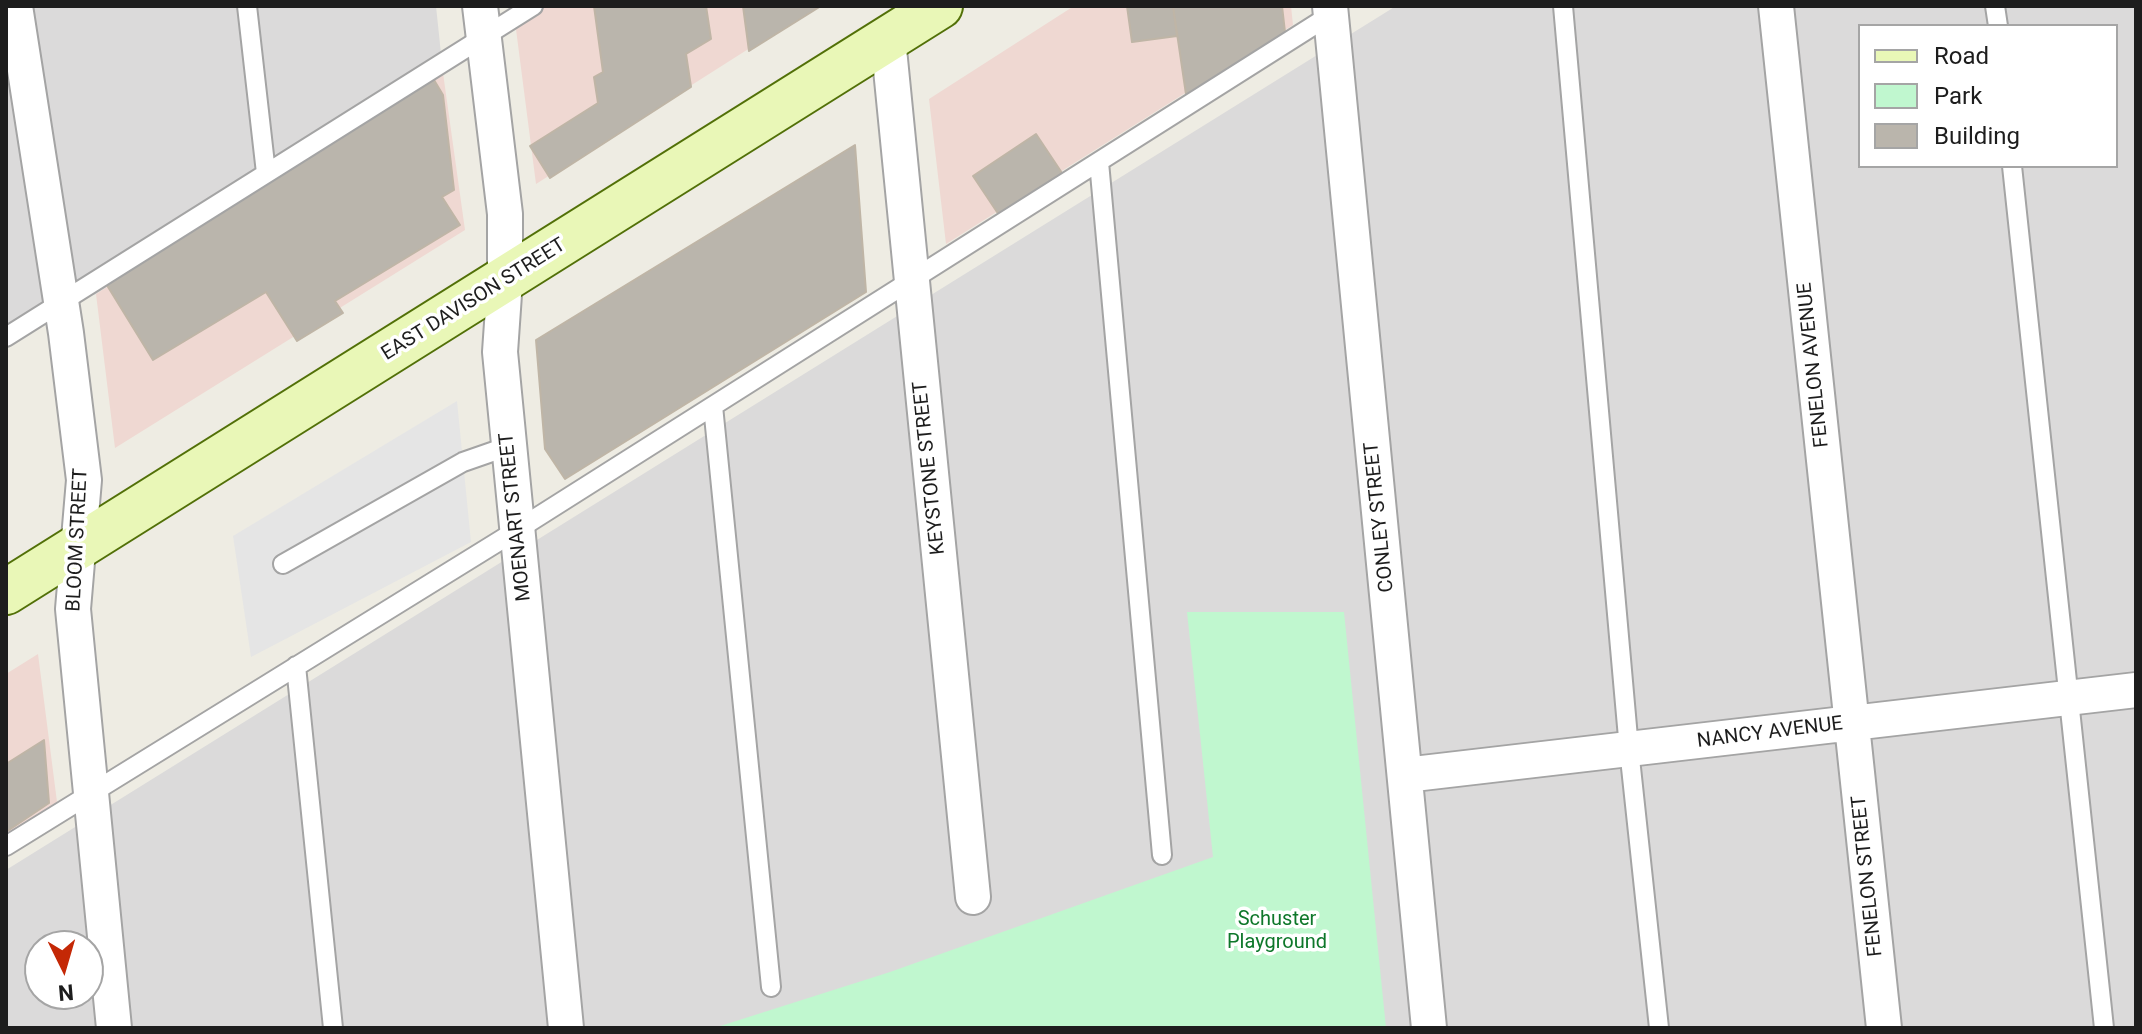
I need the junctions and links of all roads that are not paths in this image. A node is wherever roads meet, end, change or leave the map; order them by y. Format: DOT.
graph roads {
  1 [pos="15,6"];
  2 [pos="247,6"];
  3 [pos="533,6"];
  4 [pos="940,6"];
  5 [pos="1563,6"];
  6 [pos="1776,6"];
  7 [pos="1335,9"];
  8 [pos="481,21"];
  9 [pos="888,39"];
  10 [pos="1099,162"];
  11 [pos="2012,168"];
  12 [pos="266,173"];
  13 [pos="505,280"];
  14 [pos="911,282"];
  15 [pos="63,317"];
  16 [pos="6,337"];
  17 [pos="713,406"];
  18 [pos="509,446"];
  19 [pos="517,530"];
  20 [pos="78,546"];
  21 [pos="283,564"];
  22 [pos="6,592"];
  23 [pos="296,666"];
  24 [pos="2136,690"];
  25 [pos="2069,698"];
  26 [pos="1853,723"];
  27 [pos="1629,749"];
  28 [pos="1405,775"];
  29 [pos="91,792"];
  30 [pos="6,846"];
  31 [pos="1162,855"];
  32 [pos="973,897"];
  33 [pos="771,987"];
  34 [pos="114,1028"];
  35 [pos="333,1028"];
  36 [pos="566,1028"];
  37 [pos="1429,1028"];
  38 [pos="1659,1028"];
  39 [pos="1884,1028"];
  40 [pos="2104,1028"];
  1 -- 15 [label="street, BLOOM STREET"];
  2 -- 12 [label="lane"];
  3 -- 8 [label="lane"];
  4 -- 9 [label="main road, EAST DAVISON STREET"];
  5 -- 27 [label="lane"];
  6 -- 26 [label="street, FENELON AVENUE"];
  7 -- 10 [label="lane"];
  7 -- 28 [label="street, CONLEY STREET"];
  8 -- 12 [label="lane"];
  8 -- 13 [label="street, MOENART STREET"];
  9 -- 13 [label="main road, EAST DAVISON STREET"];
  9 -- 14 [label="street, KEYSTONE STREET"];
  10 -- 14 [label="lane"];
  10 -- 31 [label="lane"];
  11 -- 25 [label="lane"];
  12 -- 15 [label="lane"];
  13 -- 18 [label="street, MOENART STREET"];
  13 -- 20 [label="main road, EAST DAVISON STREET"];
  14 -- 17 [label="lane"];
  14 -- 32 [label="street, KEYSTONE STREET"];
  15 -- 16 [label="lane"];
  15 -- 20 [label="street, BLOOM STREET"];
  17 -- 19 [label="lane"];
  17 -- 33 [label="lane"];
  18 -- 19 [label="street, MOENART STREET"];
  18 -- 21 [label="lane"];
  19 -- 23 [label="lane"];
  19 -- 36 [label="street, MOENART STREET"];
  20 -- 22 [label="main road, EAST DAVISON STREET"];
  20 -- 29 [label="street, BLOOM STREET"];
  23 -- 29 [label="lane"];
  23 -- 35 [label="lane"];
  24 -- 25 [label="street, NANCY AVENUE"];
  25 -- 26 [label="street, NANCY AVENUE"];
  25 -- 40 [label="lane"];
  26 -- 27 [label="street, NANCY AVENUE"];
  26 -- 39 [label="street, FENELON STREET"];
  27 -- 28 [label="street, NANCY AVENUE"];
  27 -- 38 [label="lane"];
  28 -- 37 [label="street, CONLEY STREET"];
  29 -- 30 [label="lane"];
  29 -- 34 [label="street, BLOOM STREET"];
}
